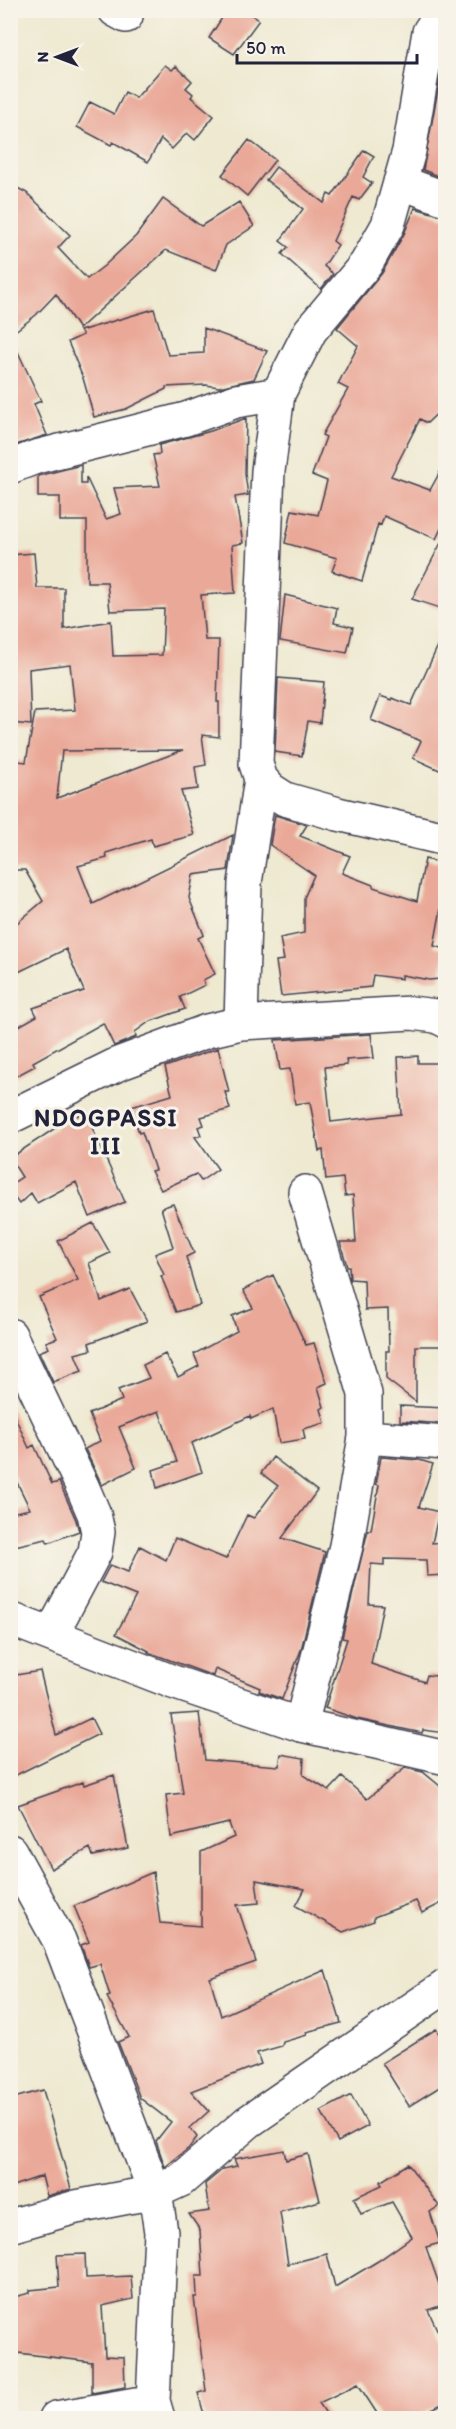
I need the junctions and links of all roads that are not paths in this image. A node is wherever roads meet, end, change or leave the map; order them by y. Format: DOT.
graph roads {
  1 [pos="446,25"];
  2 [pos="400,182"];
  3 [pos="446,199"];
  4 [pos="278,394"];
  5 [pos="10,467"];
  6 [pos="261,779"];
  7 [pos="446,839"];
  8 [pos="446,1021"];
  9 [pos="241,1023"];
  10 [pos="10,1117"];
  11 [pos="305,1192"];
  12 [pos="10,1335"];
  13 [pos="365,1437"];
  14 [pos="446,1443"];
  15 [pos="10,1619"];
  16 [pos="52,1634"];
  17 [pos="301,1725"];
  18 [pos="446,1758"];
  19 [pos="10,1851"];
  20 [pos="444,1990"];
  21 [pos="155,2192"];
  22 [pos="10,2226"];
  23 [pos="155,2410"];
  24 [pos="56,2418"];
  1 -- 2 [label="street"];
  2 -- 3 [label="street"];
  2 -- 4 [label="street"];
  4 -- 5 [label="street"];
  4 -- 6 [label="street"];
  6 -- 7 [label="street"];
  6 -- 9 [label="street"];
  8 -- 9 [label="street"];
  9 -- 10 [label="street"];
  11 -- 13 [label="street"];
  12 -- 16 [label="street"];
  13 -- 14 [label="street"];
  13 -- 17 [label="street"];
  15 -- 16 [label="street"];
  16 -- 17 [label="street"];
  17 -- 18 [label="street"];
  19 -- 21 [label="street"];
  20 -- 21 [label="street"];
  21 -- 22 [label="street"];
  21 -- 23 [label="street"];
  23 -- 24 [label="street"];
}
